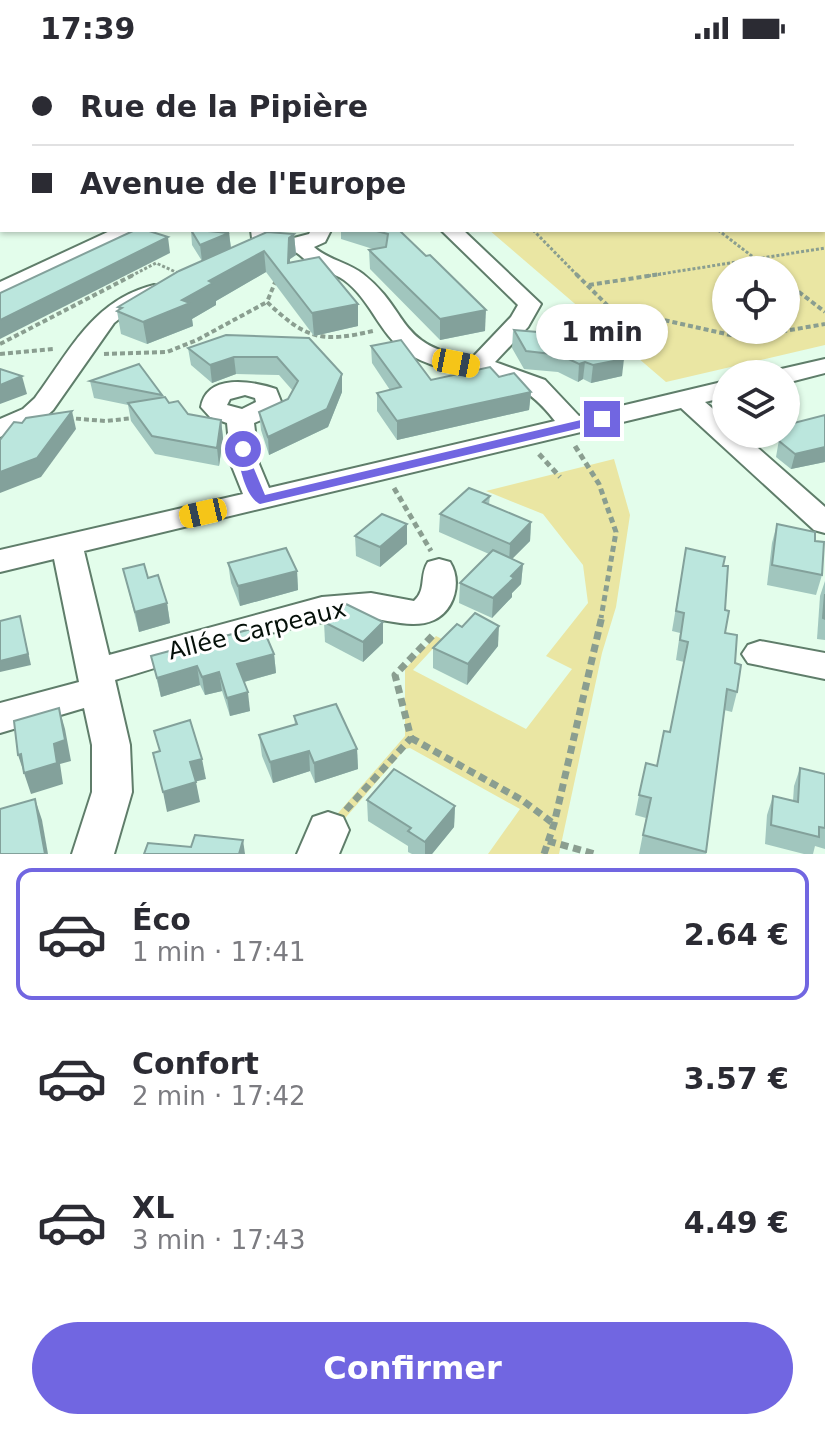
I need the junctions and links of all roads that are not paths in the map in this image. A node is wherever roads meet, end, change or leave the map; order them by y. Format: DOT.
graph roads {
  1 [pos="124,232"];
  2 [pos="453,232"];
  3 [pos="264,236"];
  4 [pos="314,245"];
  5 [pos="243,253"];
  6 [pos="189,280"];
  7 [pos="0,290"];
  8 [pos="825,366"];
  9 [pos="478,368"];
  10 [pos="800,372"];
  11 [pos="712,393"];
  12 [pos="687,399"];
  13 [pos="240,417"];
  14 [pos="0,429"];
  15 [pos="574,436"];
  16 [pos="260,500"];
  17 [pos="819,511"];
  18 [pos="67,545"];
  19 [pos="0,561"];
  20 [pos="439,570"];
  21 [pos="760,654"];
  22 [pos="825,666"];
  23 [pos="95,682"];
  24 [pos="0,718"];
  25 [pos="93,854"];
  1 -- 7 [label="street"];
  2 -- 9 [label="street"];
  3 -- 4 [label="street"];
  3 -- 5 [label="street"];
  4 -- 9 [label="street"];
  6 -- 14 [label="street"];
  8 -- 10 [label="street"];
  9 -- 15 [label="street"];
  11 -- 12 [label="street"];
  12 -- 15 [label="street"];
  12 -- 17 [label="street"];
  13 -- 16 [label="street"];
  15 -- 16 [label="street"];
  16 -- 18 [label="street"];
  18 -- 19 [label="street"];
  18 -- 23 [label="street"];
  20 -- 23 [label="street, Allée Carpeaux"];
  21 -- 22 [label="street"];
  23 -- 24 [label="street, Allée Carpeaux"];
  23 -- 25 [label="street"];
}
